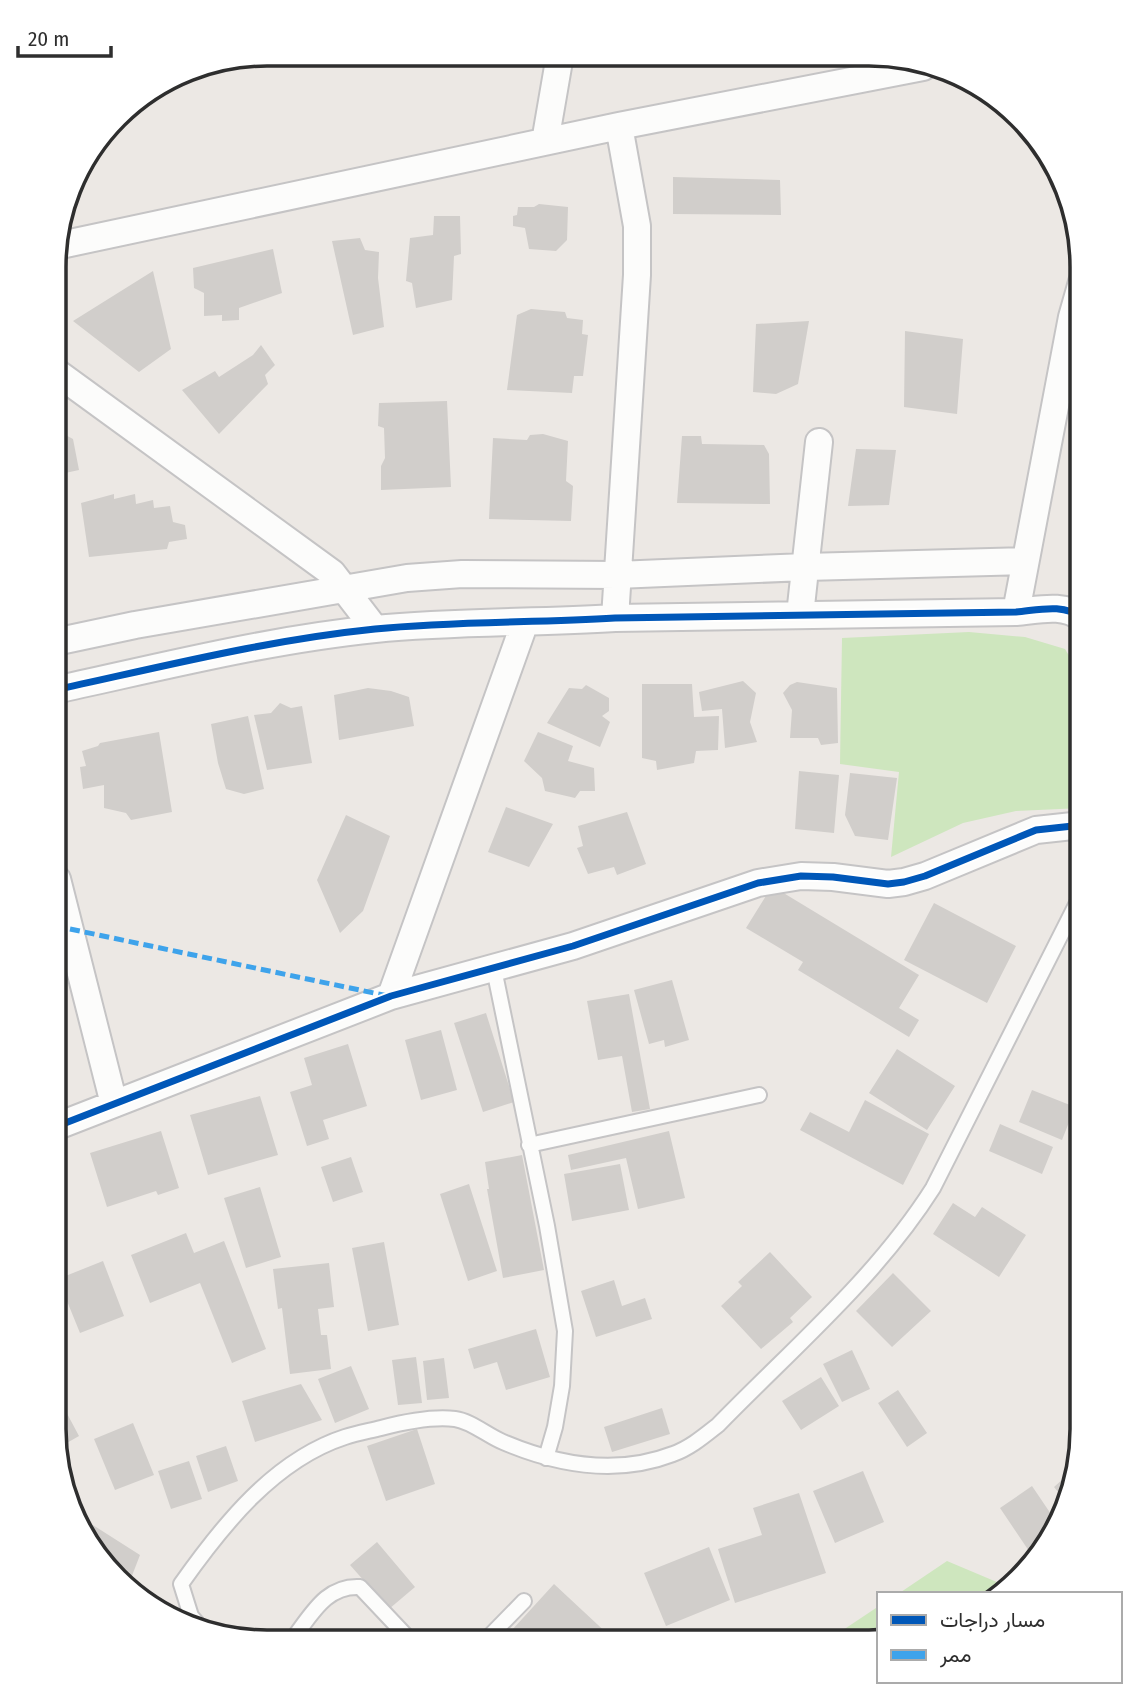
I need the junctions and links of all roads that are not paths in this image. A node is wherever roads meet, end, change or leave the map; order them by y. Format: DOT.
graph roads {
  1 [pos="558,67"];
  2 [pos="906,70"];
  3 [pos="618,126"];
  4 [pos="545,142"];
  5 [pos="68,243"];
  6 [pos="1070,328"];
  7 [pos="66,379"];
  8 [pos="819,442"];
  9 [pos="1025,561"];
  10 [pos="806,566"];
  11 [pos="617,575"];
  12 [pos="346,589"];
  13 [pos="1070,609"];
  14 [pos="1016,612"];
  15 [pos="800,615"];
  16 [pos="615,618"];
  17 [pos="524,622"];
  18 [pos="375,629"];
  19 [pos="66,640"];
  20 [pos="66,688"];
  21 [pos="1070,827"];
  22 [pos="66,915"];
  23 [pos="1069,920"];
  24 [pos="494,969"];
  25 [pos="391,996"];
  26 [pos="759,1095"];
  27 [pos="114,1104"];
  28 [pos="66,1123"];
  29 [pos="529,1145"];
  30 [pos="546,1458"];
  31 [pos="524,1601"];
  32 [pos="191,1615"];
  33 [pos="300,1630"];
  34 [pos="400,1630"];
  35 [pos="496,1630"];
  1 -- 4 [label="street"];
  2 -- 3 [label="street"];
  3 -- 4 [label="street"];
  3 -- 11 [label="street"];
  4 -- 5 [label="street"];
  6 -- 9 [label="street"];
  7 -- 12 [label="street"];
  8 -- 10 [label="street"];
  9 -- 10 [label="street"];
  9 -- 14 [label="street"];
  10 -- 11 [label="street"];
  10 -- 15 [label="street"];
  11 -- 12 [label="street"];
  11 -- 16 [label="street"];
  12 -- 18 [label="street"];
  12 -- 19 [label="street"];
  13 -- 14 [label="street"];
  14 -- 15 [label="street"];
  15 -- 16 [label="street"];
  16 -- 17 [label="street"];
  17 -- 18 [label="street"];
  17 -- 25 [label="street"];
  18 -- 20 [label="street"];
  21 -- 24 [label="street"];
  22 -- 27 [label="street"];
  23 -- 30 [label="lane"];
  24 -- 25 [label="street"];
  24 -- 29 [label="lane"];
  25 -- 27 [label="street"];
  26 -- 29 [label="lane"];
  27 -- 28 [label="street"];
  29 -- 30 [label="lane"];
  30 -- 32 [label="lane"];
  31 -- 35 [label="lane"];
  33 -- 34 [label="lane"];
}
